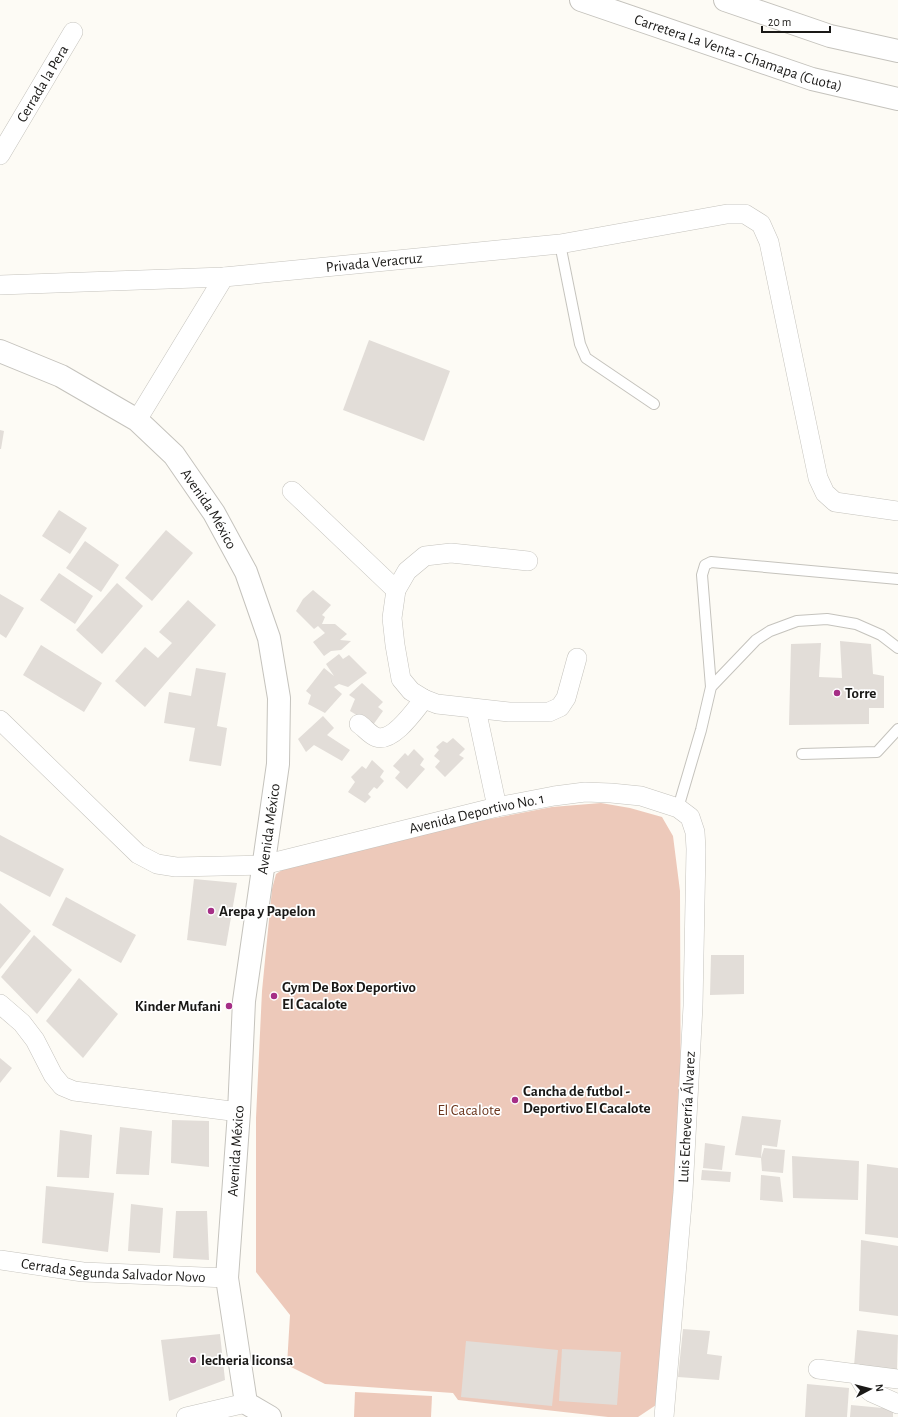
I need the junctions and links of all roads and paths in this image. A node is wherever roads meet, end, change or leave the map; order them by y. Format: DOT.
graph roads {
  1 [pos="582,0"];
  2 [pos="725,0"];
  3 [pos="73,32"];
  4 [pos="898,51"];
  5 [pos="898,99"];
  6 [pos="0,155"];
  7 [pos="560,244"];
  8 [pos="224,277"];
  9 [pos="0,285"];
  10 [pos="0,351"];
  11 [pos="654,404"];
  12 [pos="137,420"];
  13 [pos="292,491"];
  14 [pos="898,511"];
  15 [pos="528,561"];
  16 [pos="898,579"];
  17 [pos="396,590"];
  18 [pos="898,648"];
  19 [pos="577,658"];
  20 [pos="712,687"];
  21 [pos="424,699"];
  22 [pos="476,709"];
  23 [pos="0,720"];
  24 [pos="359,724"];
  25 [pos="898,729"];
  26 [pos="802,754"];
  27 [pos="497,806"];
  28 [pos="684,812"];
  29 [pos="263,865"];
  30 [pos="0,1004"];
  31 [pos="239,1112"];
  32 [pos="0,1260"];
  33 [pos="226,1278"];
  34 [pos="818,1369"];
  35 [pos="857,1374"];
  36 [pos="898,1379"];
  37 [pos="246,1403"];
  38 [pos="898,1404"];
  39 [pos="186,1417"];
  40 [pos="270,1417"];
  41 [pos="664,1417"];
  1 -- 5 [label="main road, Carretera La Venta - Chamapa (Cuota)"];
  2 -- 4 [label="main road"];
  3 -- 6 [label="street, Cerrada la Pera"];
  7 -- 8 [label="street, Privada Veracruz"];
  7 -- 11 [label="lane"];
  7 -- 14 [label="street, Privada Veracruz"];
  8 -- 9 [label="street, Privada Veracruz"];
  8 -- 12 [label="street"];
  10 -- 12 [label="main road, Avenida México"];
  12 -- 29 [label="main road, Avenida México"];
  13 -- 17 [label="street"];
  15 -- 17 [label="street"];
  16 -- 20 [label="lane"];
  17 -- 21 [label="street"];
  18 -- 20 [label="lane"];
  19 -- 22 [label="street"];
  20 -- 28 [label="lane"];
  21 -- 22 [label="street"];
  21 -- 24 [label="street"];
  22 -- 27 [label="street"];
  23 -- 29 [label="street, Avenida Deportivo No. 1"];
  25 -- 26 [label="lane"];
  27 -- 28 [label="street, Avenida Deportivo No. 1"];
  27 -- 29 [label="street, Avenida Deportivo No. 1"];
  28 -- 41 [label="street, Luis Echeverría Álvarez"];
  29 -- 31 [label="main road, Avenida México"];
  30 -- 31 [label="street"];
  31 -- 33 [label="main road, Avenida México"];
  32 -- 33 [label="street, Cerrada Segunda Salvador Novo"];
  33 -- 37 [label="main road, Avenida México"];
  34 -- 35 [label="street"];
  35 -- 36 [label="street"];
  35 -- 38 [label="street"];
  37 -- 39 [label="street"];
  37 -- 40 [label="main road"];
}
